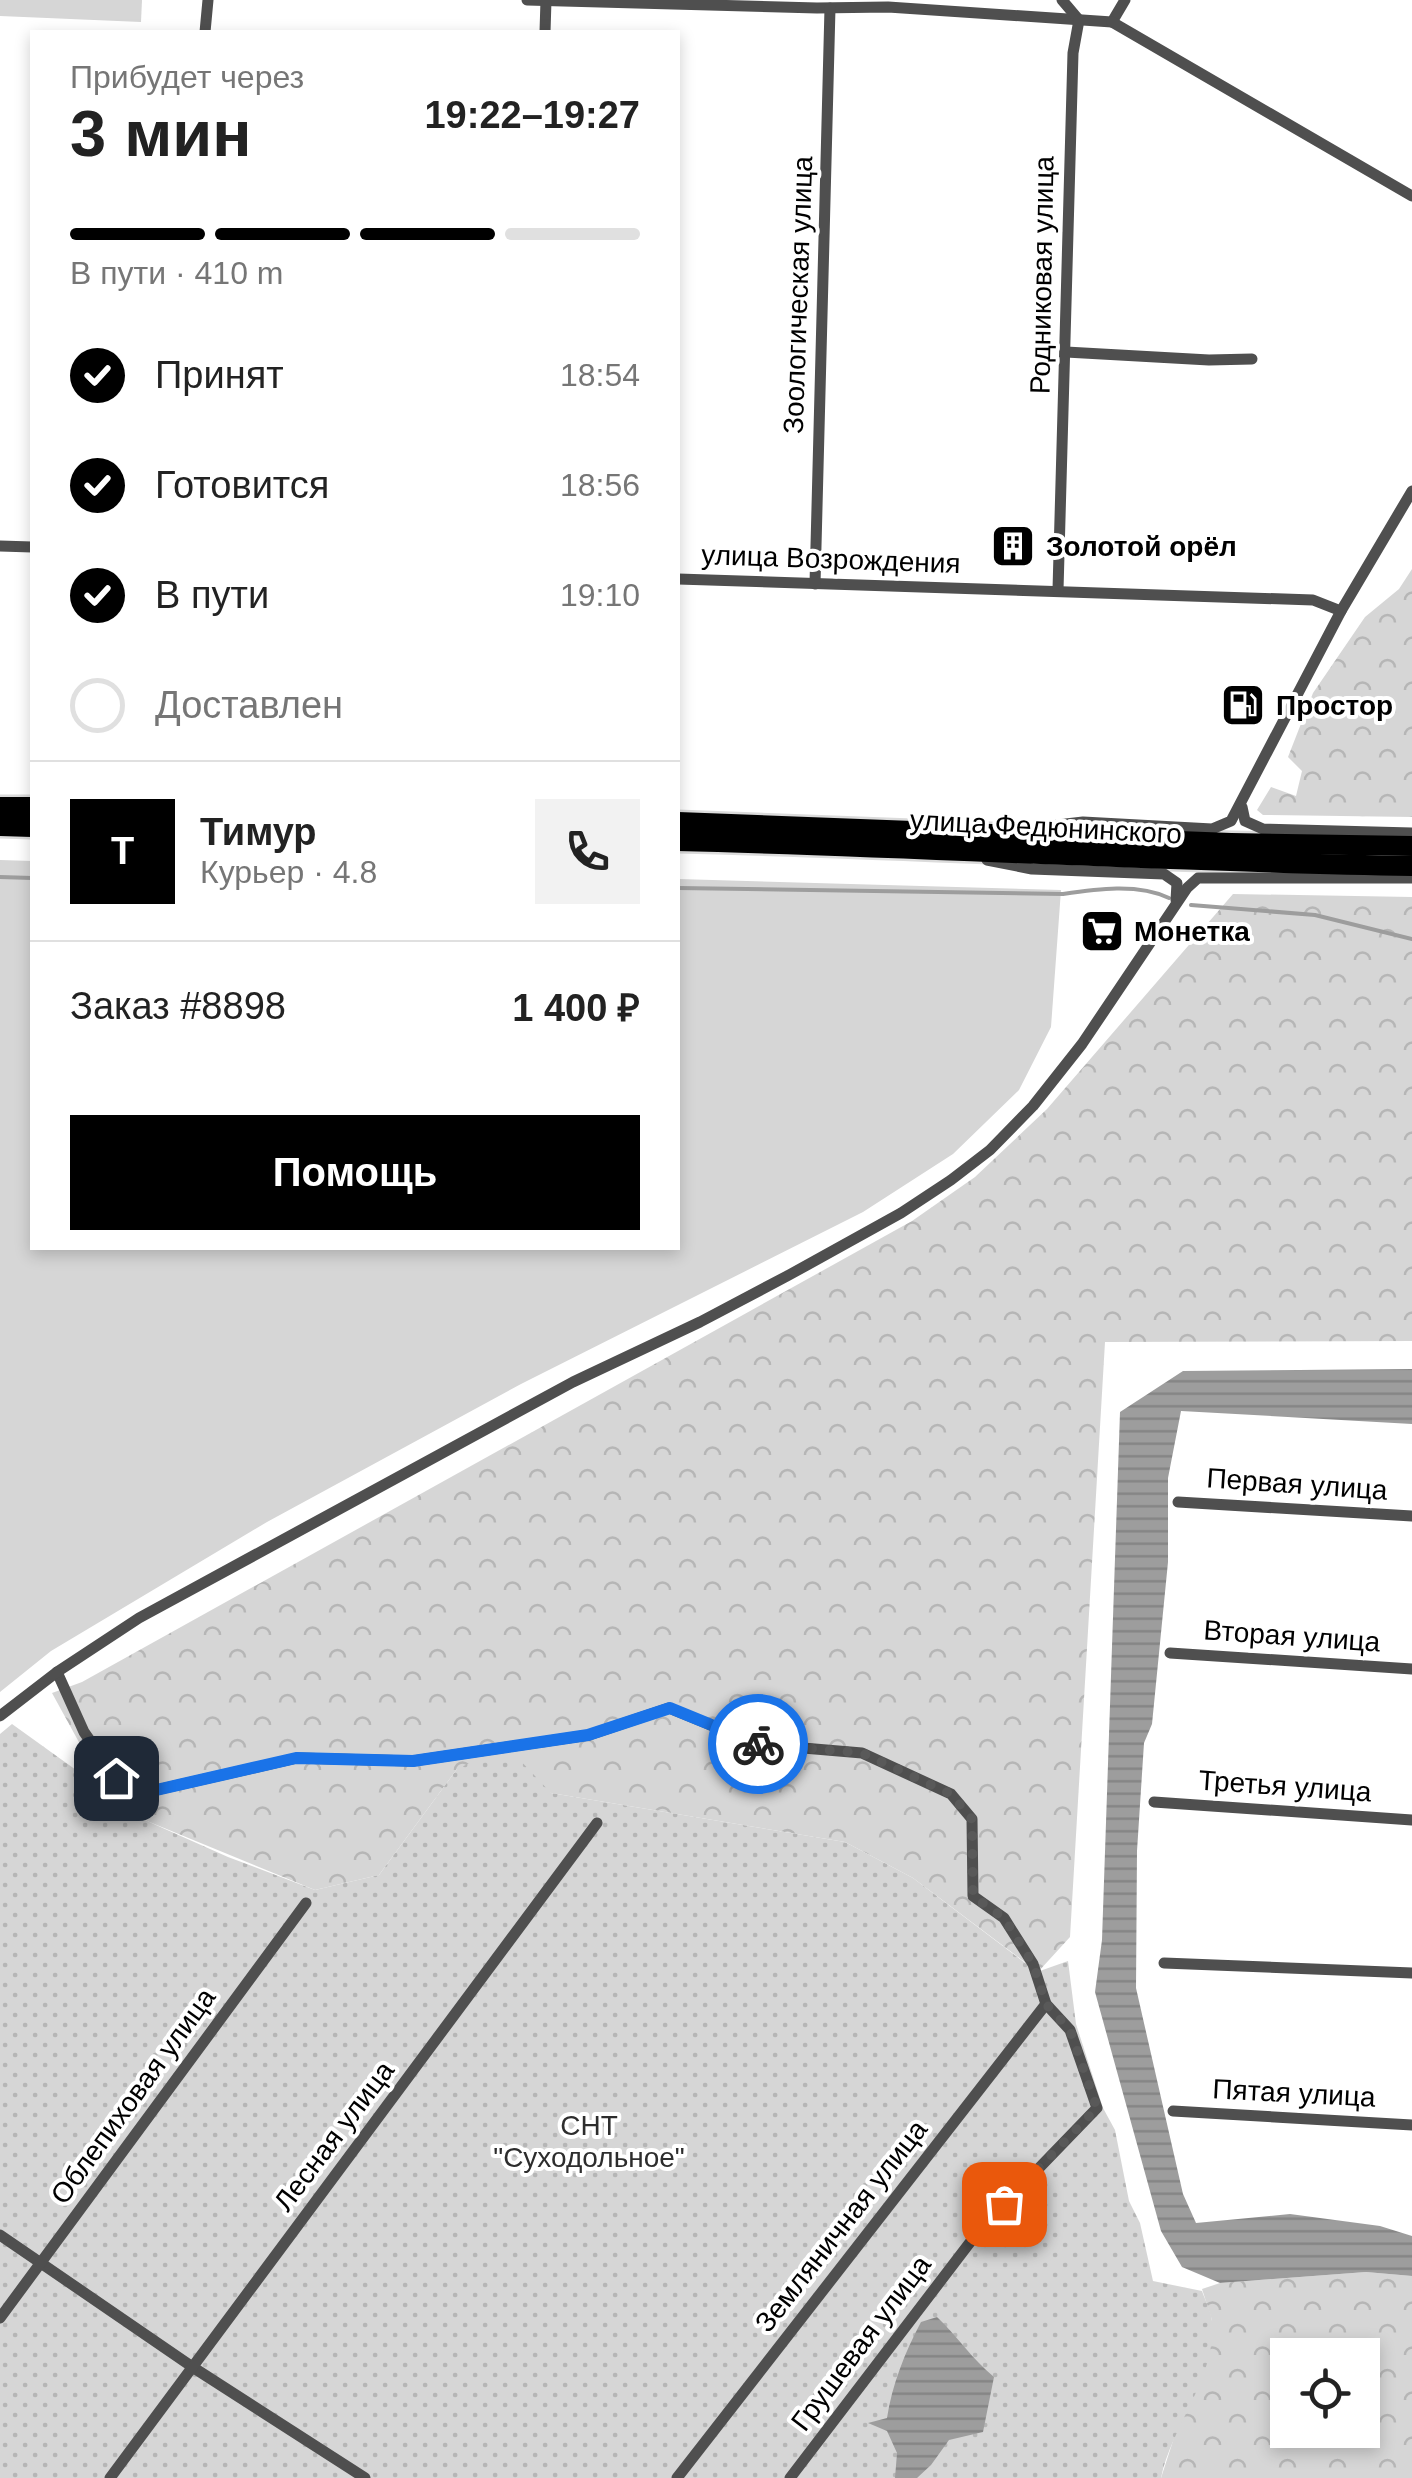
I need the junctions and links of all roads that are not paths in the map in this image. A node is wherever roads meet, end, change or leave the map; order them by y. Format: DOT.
graph roads {
  1 [pos="208,0"];
  2 [pos="527,0"];
  3 [pos="1062,0"];
  4 [pos="1124,0"];
  5 [pos="546,1"];
  6 [pos="890,3"];
  7 [pos="830,8"];
  8 [pos="1079,20"];
  9 [pos="1112,22"];
  10 [pos="206,30"];
  11 [pos="545,30"];
  12 [pos="1412,196"];
  13 [pos="1066,352"];
  14 [pos="1252,359"];
  15 [pos="1412,491"];
  16 [pos="0,546"];
  17 [pos="30,547"];
  18 [pos="680,579"];
  19 [pos="815,584"];
  20 [pos="1058,590"];
  21 [pos="1341,612"];
  22 [pos="1243,802"];
  23 [pos="0,807"];
  24 [pos="30,807"];
  25 [pos="680,822"];
  26 [pos="0,826"];
  27 [pos="30,827"];
  28 [pos="998,832"];
  29 [pos="1412,833"];
  30 [pos="680,841"];
  31 [pos="1412,846"];
  32 [pos="934,849"];
  33 [pos="1412,866"];
  34 [pos="1412,878"];
  35 [pos="1174,906"];
  36 [pos="1178,1502"];
  37 [pos="1412,1516"];
  38 [pos="1170,1653"];
  39 [pos="1412,1669"];
  40 [pos="57,1672"];
  41 [pos="0,1716"];
  42 [pos="1154,1802"];
  43 [pos="1412,1820"];
  44 [pos="598,1823"];
  45 [pos="306,1903"];
  46 [pos="1164,1963"];
  47 [pos="1412,1973"];
  48 [pos="1046,2004"];
  49 [pos="1174,2111"];
  50 [pos="1412,2124"];
  51 [pos="0,2235"];
  52 [pos="41,2262"];
  53 [pos="0,2318"];
  54 [pos="194,2368"];
  55 [pos="110,2478"];
  56 [pos="365,2478"];
  57 [pos="677,2478"];
  58 [pos="790,2478"];
  1 -- 10 [label="street"];
  2 -- 5 [label="street"];
  3 -- 8 [label="street"];
  4 -- 9 [label="street"];
  5 -- 7 [label="street"];
  5 -- 11 [label="street"];
  6 -- 7 [label="street"];
  6 -- 8 [label="street"];
  7 -- 19 [label="street, Зоологическая улица"];
  8 -- 9 [label="street"];
  8 -- 13 [label="street, Родниковая улица"];
  9 -- 12 [label="street"];
  13 -- 14 [label="street"];
  13 -- 20 [label="street, Родниковая улица"];
  15 -- 21 [label="street"];
  16 -- 17 [label="street"];
  18 -- 19 [label="street, улица Возрождения"];
  19 -- 20 [label="street, улица Возрождения"];
  20 -- 21 [label="street, улица Возрождения"];
  21 -- 22 [label="street"];
  22 -- 28 [label="street"];
  22 -- 29 [label="street"];
  23 -- 24 [label="highway"];
  25 -- 28 [label="highway, улица Федюнинского"];
  26 -- 27 [label="highway"];
  28 -- 31 [label="highway, улица Федюнинского"];
  30 -- 32 [label="highway, улица Федюнинского"];
  32 -- 33 [label="highway, улица Федюнинского"];
  32 -- 35 [label="street"];
  34 -- 35 [label="street"];
  35 -- 40 [label="street"];
  36 -- 37 [label="street, Первая улица"];
  38 -- 39 [label="street, Вторая улица"];
  40 -- 41 [label="street"];
  40 -- 48 [label="street"];
  42 -- 43 [label="street, Третья улица"];
  44 -- 54 [label="street, Лесная улица"];
  45 -- 52 [label="street, Облепиховая улица"];
  46 -- 47 [label="street"];
  48 -- 57 [label="street, Земляничная улица"];
  48 -- 58 [label="street, Грушевая улица"];
  49 -- 50 [label="street, Пятая улица"];
  51 -- 52 [label="street"];
  52 -- 53 [label="street, Облепиховая улица"];
  52 -- 54 [label="street"];
  54 -- 55 [label="street, Лесная улица"];
  54 -- 56 [label="street"];
}
